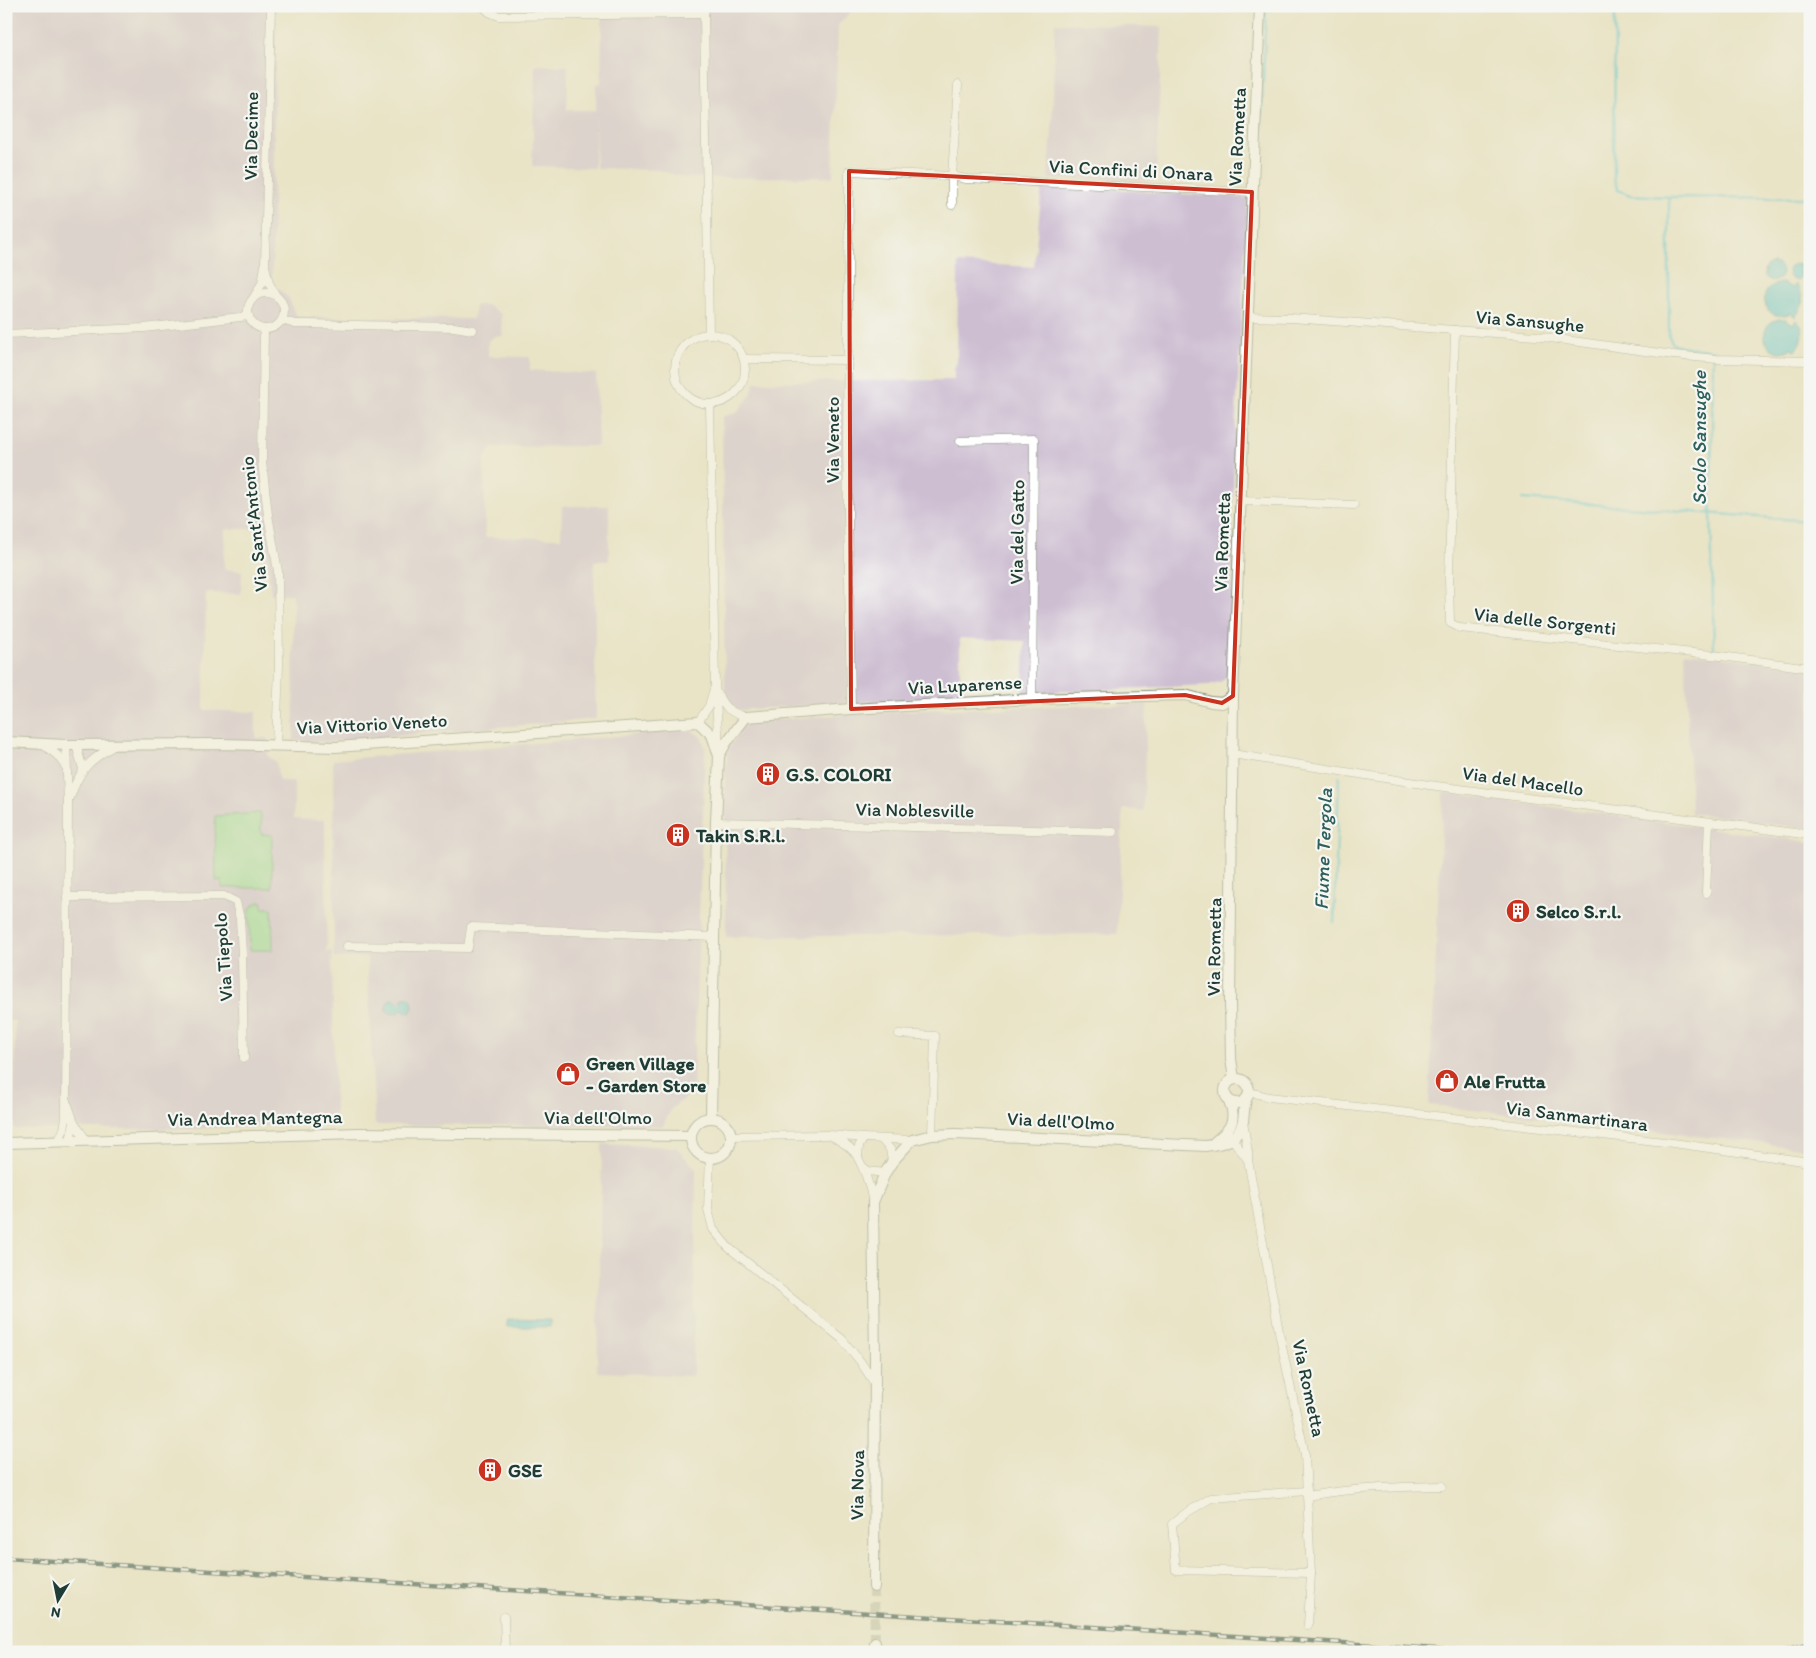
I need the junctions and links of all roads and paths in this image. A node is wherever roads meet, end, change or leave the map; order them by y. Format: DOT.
graph roads {
  1 [pos="271,6"];
  2 [pos="484,6"];
  3 [pos="1260,6"];
  4 [pos="705,10"];
  5 [pos="958,85"];
  6 [pos="849,171"];
  7 [pos="952,176"];
  8 [pos="1252,192"];
  9 [pos="952,205"];
  10 [pos="266,266"];
  11 [pos="276,296"];
  12 [pos="254,299"];
  13 [pos="249,316"];
  14 [pos="1247,317"];
  15 [pos="282,320"];
  16 [pos="264,329"];
  17 [pos="473,330"];
  18 [pos="1454,330"];
  19 [pos="6,334"];
  20 [pos="709,334"];
  21 [pos="744,359"];
  22 [pos="848,360"];
  23 [pos="1810,361"];
  24 [pos="710,404"];
  25 [pos="960,441"];
  26 [pos="1241,501"];
  27 [pos="1354,505"];
  28 [pos="1810,668"];
  29 [pos="715,685"];
  30 [pos="1233,696"];
  31 [pos="1032,699"];
  32 [pos="851,709"];
  33 [pos="746,717"];
  34 [pos="698,722"];
  35 [pos="6,742"];
  36 [pos="39,742"];
  37 [pos="71,745"];
  38 [pos="115,745"];
  39 [pos="276,746"];
  40 [pos="1232,754"];
  41 [pos="719,756"];
  42 [pos="66,767"];
  43 [pos="83,769"];
  44 [pos="68,803"];
  45 [pos="716,822"];
  46 [pos="1709,822"];
  47 [pos="1113,832"];
  48 [pos="1810,835"];
  49 [pos="1706,894"];
  50 [pos="68,897"];
  51 [pos="714,937"];
  52 [pos="347,946"];
  53 [pos="899,1034"];
  54 [pos="244,1058"];
  55 [pos="1234,1079"];
  56 [pos="1248,1096"];
  57 [pos="66,1099"];
  58 [pos="1229,1100"];
  59 [pos="711,1118"];
  60 [pos="74,1122"];
  61 [pos="1243,1122"];
  62 [pos="1228,1130"];
  63 [pos="505,1134"];
  64 [pos="830,1135"];
  65 [pos="932,1135"];
  66 [pos="691,1136"];
  67 [pos="730,1136"];
  68 [pos="864,1138"];
  69 [pos="881,1139"];
  70 [pos="65,1140"];
  71 [pos="86,1140"];
  72 [pos="912,1140"];
  73 [pos="1231,1140"];
  74 [pos="6,1143"];
  75 [pos="1210,1145"];
  76 [pos="710,1157"];
  77 [pos="859,1160"];
  78 [pos="1248,1160"];
  79 [pos="892,1162"];
  80 [pos="1810,1162"];
  81 [pos="885,1174"];
  82 [pos="873,1202"];
  83 [pos="875,1384"];
  84 [pos="1442,1486"];
  85 [pos="1307,1493"];
  86 [pos="1311,1573"];
  87 [pos="874,1587"];
  88 [pos="504,1617"];
  89 [pos="1308,1625"];
  90 [pos="505,1652"];
  1 -- 10 [label="street, Via Decime"];
  2 -- 4 [label="street"];
  3 -- 8 [label="main road, Via Rometta"];
  4 -- 20 [label="street"];
  5 -- 7 [label="street"];
  6 -- 7 [label="street, Via Confini di Onara"];
  6 -- 22 [label="street, Via Veneto"];
  7 -- 8 [label="street, Via Confini di Onara"];
  7 -- 9 [label="street"];
  8 -- 14 [label="main road, Via Rometta"];
  10 -- 11 [label="street, Via Decime"];
  10 -- 12 [label="street, Via Decime"];
  11 -- 12 [label="street"];
  11 -- 15 [label="street"];
  12 -- 13 [label="street"];
  13 -- 16 [label="street"];
  13 -- 19 [label="street"];
  14 -- 18 [label="street, Via Sansughe"];
  14 -- 26 [label="main road, Via Rometta"];
  15 -- 16 [label="street"];
  15 -- 17 [label="street"];
  16 -- 39 [label="street, Via Sant'Antonio"];
  18 -- 23 [label="street, Via Sansughe"];
  18 -- 28 [label="street, Via delle Sorgenti"];
  20 -- 21 [label="street"];
  20 -- 24 [label="street"];
  21 -- 22 [label="street"];
  21 -- 24 [label="street"];
  22 -- 32 [label="street, Via Veneto"];
  24 -- 29 [label="street"];
  25 -- 31 [label="street, Via del Gatto"];
  26 -- 27 [label="street"];
  26 -- 30 [label="main road, Via Rometta"];
  29 -- 33 [label="street"];
  29 -- 34 [label="street"];
  29 -- 41 [label="street"];
  30 -- 31 [label="main road, Via Luparense"];
  30 -- 40 [label="main road, Via Rometta"];
  31 -- 32 [label="main road, Via Luparense"];
  32 -- 33 [label="main road, Via Luparense"];
  33 -- 41 [label="main road"];
  34 -- 39 [label="main road, Via Vittorio Veneto"];
  34 -- 41 [label="main road"];
  35 -- 36 [label="main road, Via Vittorio Veneto"];
  36 -- 37 [label="main road, Via Vittorio Veneto"];
  36 -- 42 [label="street"];
  37 -- 38 [label="main road, Via Vittorio Veneto"];
  37 -- 42 [label="street"];
  37 -- 43 [label="street"];
  38 -- 39 [label="main road, Via Vittorio Veneto"];
  38 -- 43 [label="street"];
  40 -- 46 [label="street, Via del Macello"];
  40 -- 55 [label="main road, Via Rometta"];
  41 -- 45 [label="main road"];
  42 -- 44 [label="street"];
  43 -- 44 [label="street"];
  44 -- 50 [label="street"];
  45 -- 47 [label="street, Via Noblesville"];
  45 -- 51 [label="main road"];
  46 -- 48 [label="street, Via del Macello"];
  46 -- 49 [label="street"];
  50 -- 54 [label="street, Via Tiepolo"];
  50 -- 57 [label="street"];
  51 -- 52 [label="street"];
  51 -- 59 [label="main road"];
  53 -- 65 [label="street"];
  55 -- 56 [label="main road"];
  55 -- 58 [label="main road, Via Rometta"];
  56 -- 58 [label="main road"];
  56 -- 61 [label="main road, Via Rometta"];
  56 -- 80 [label="street, Via Sanmartinara"];
  57 -- 60 [label="street"];
  57 -- 70 [label="street"];
  58 -- 62 [label="main road, Via Rometta"];
  59 -- 66 [label="main road"];
  59 -- 67 [label="main road"];
  60 -- 70 [label="street"];
  60 -- 71 [label="street"];
  61 -- 73 [label="main road, Via Rometta"];
  61 -- 78 [label="street, Via Rometta"];
  62 -- 73 [label="street, Via Rometta"];
  62 -- 75 [label="main road"];
  63 -- 66 [label="main road, Via dell'Olmo"];
  63 -- 71 [label="main road, Via Andrea Mantegna"];
  64 -- 67 [label="street, Via dell'Olmo"];
  64 -- 68 [label="street, Via dell'Olmo"];
  64 -- 77 [label="street"];
  65 -- 72 [label="main road, Via dell'Olmo"];
  65 -- 75 [label="main road, Via dell'Olmo"];
  66 -- 76 [label="main road"];
  67 -- 76 [label="main road"];
  68 -- 69 [label="street, Via dell'Olmo"];
  68 -- 77 [label="street"];
  69 -- 72 [label="street, Via dell'Olmo"];
  69 -- 79 [label="street"];
  70 -- 71 [label="main road, Via Andrea Mantegna"];
  70 -- 74 [label="main road, Via Andrea Mantegna"];
  72 -- 79 [label="main road"];
  73 -- 75 [label="main road, Via dell'Olmo"];
  73 -- 78 [label="street, Via Rometta"];
  76 -- 83 [label="street"];
  77 -- 81 [label="street"];
  77 -- 82 [label="street"];
  78 -- 85 [label="street, Via Rometta"];
  79 -- 81 [label="main road"];
  81 -- 82 [label="main road"];
  82 -- 83 [label="main road, Via Nova"];
  83 -- 87 [label="main road, Via Nova"];
  84 -- 85 [label="street"];
  85 -- 86 [label="street, Via Rometta"];
  85 -- 86 [label="street"];
  86 -- 89 [label="street, Via Rometta"];
  88 -- 90 [label="street"];
}
